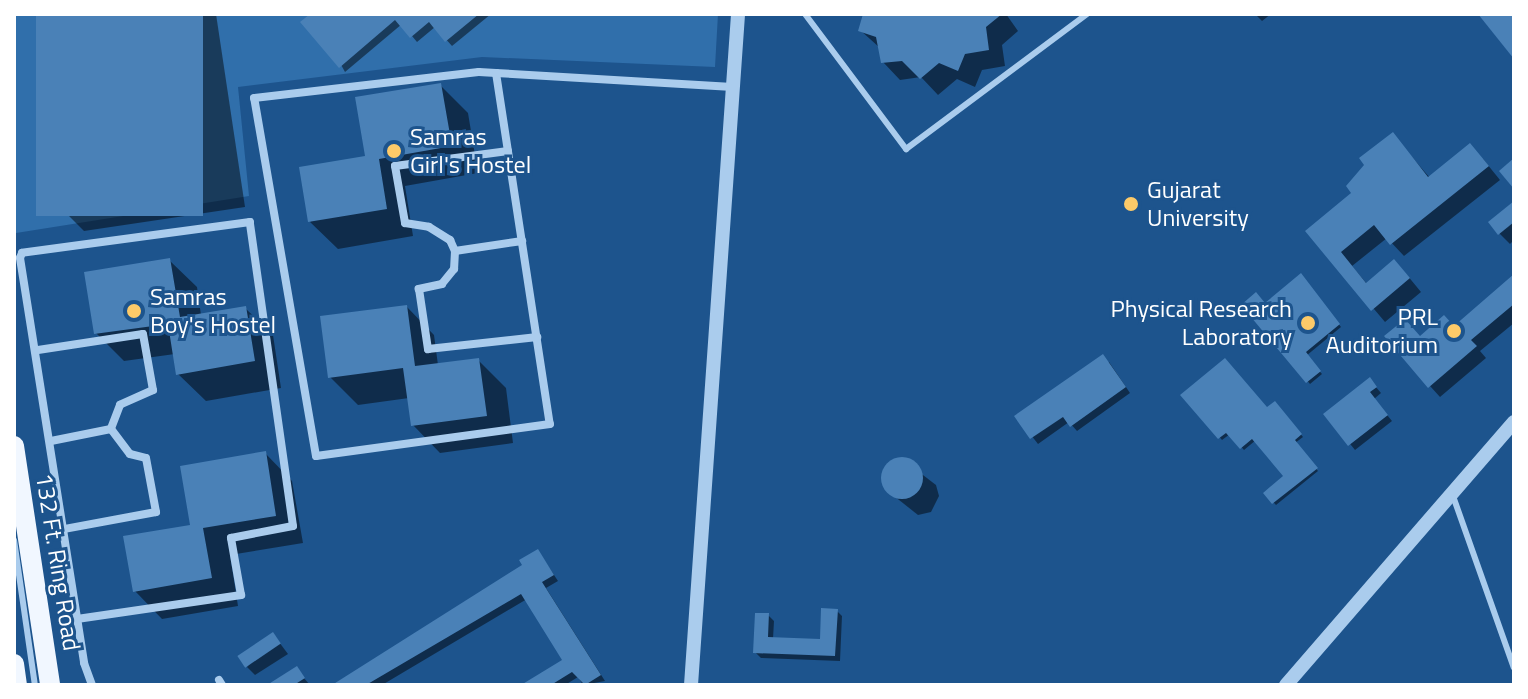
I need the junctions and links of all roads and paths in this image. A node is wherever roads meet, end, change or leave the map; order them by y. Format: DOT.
graph roads {
  1 [pos="738,14"];
  2 [pos="805,14"];
  3 [pos="1087,14"];
  4 [pos="496,73"];
  5 [pos="733,87"];
  6 [pos="508,151"];
  7 [pos="522,241"];
  8 [pos="455,251"];
  9 [pos="537,337"];
  10 [pos="38,350"];
  11 [pos="1514,422"];
  12 [pos="111,429"];
  13 [pos="51,441"];
  14 [pos="14,446"];
  15 [pos="1451,493"];
  16 [pos="64,529"];
  17 [pos="14,540"];
  18 [pos="77,619"];
  19 [pos="14,664"];
  20 [pos="1514,668"];
  21 [pos="17,685"];
  22 [pos="35,685"];
  23 [pos="50,685"];
  24 [pos="92,685"];
  25 [pos="691,685"];
  26 [pos="1286,685"];
  1 -- 5 [label="street"];
  2 -- 3 [label="lane"];
  4 -- 5 [label="street"];
  4 -- 6 [label="street"];
  4 -- 9 [label="street"];
  5 -- 25 [label="street"];
  6 -- 7 [label="street"];
  6 -- 8 [label="street"];
  7 -- 8 [label="street"];
  7 -- 9 [label="street"];
  8 -- 9 [label="street"];
  10 -- 12 [label="street"];
  10 -- 13 [label="street"];
  10 -- 18 [label="street"];
  11 -- 15 [label="street"];
  12 -- 13 [label="street"];
  12 -- 16 [label="street"];
  13 -- 16 [label="street"];
  14 -- 23 [label="main road, 132 Ft. Ring Road"];
  15 -- 20 [label="lane"];
  15 -- 26 [label="street"];
  16 -- 18 [label="street"];
  17 -- 22 [label="lane"];
  18 -- 24 [label="street"];
  19 -- 21 [label="main road"];
}
